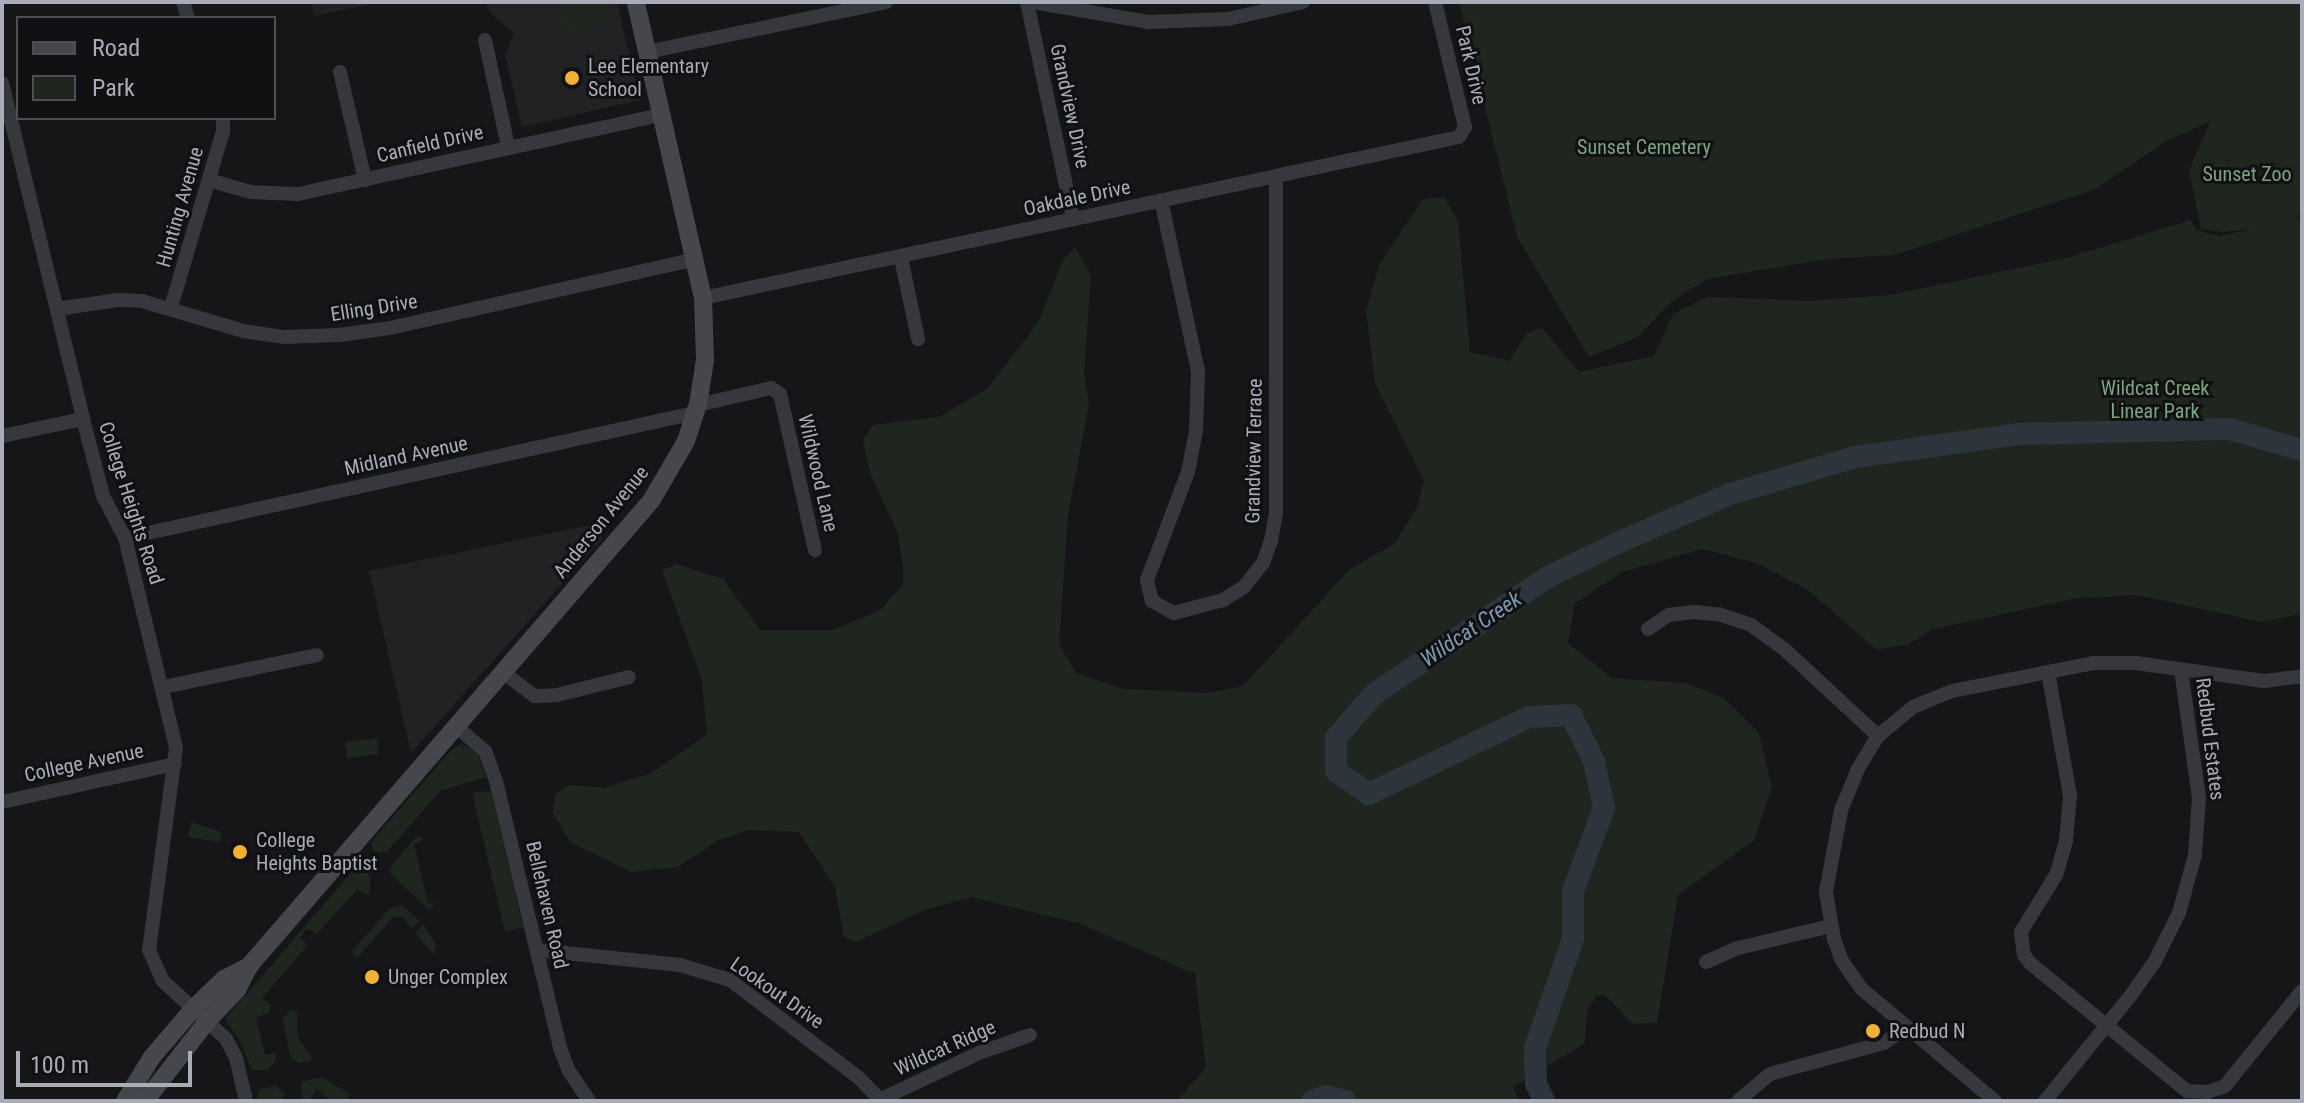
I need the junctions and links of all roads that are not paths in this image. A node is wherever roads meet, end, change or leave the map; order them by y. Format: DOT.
graph roads {
  1 [pos="636,2"];
  2 [pos="886,2"];
  3 [pos="1030,2"];
  4 [pos="1303,2"];
  5 [pos="1435,2"];
  6 [pos="485,40"];
  7 [pos="647,52"];
  8 [pos="340,72"];
  9 [pos="2,83"];
  10 [pos="660,115"];
  11 [pos="223,120"];
  12 [pos="1459,137"];
  13 [pos="508,146"];
  14 [pos="1276,176"];
  15 [pos="209,180"];
  16 [pos="365,180"];
  17 [pos="1161,200"];
  18 [pos="1073,219"];
  19 [pos="901,258"];
  20 [pos="695,259"];
  21 [pos="703,298"];
  22 [pos="171,307"];
  23 [pos="57,309"];
  24 [pos="918,339"];
  25 [pos="696,409"];
  26 [pos="83,419"];
  27 [pos="2,436"];
  28 [pos="125,538"];
  29 [pos="815,550"];
  30 [pos="1648,629"];
  31 [pos="317,655"];
  32 [pos="2181,670"];
  33 [pos="2048,672"];
  34 [pos="504,673"];
  35 [pos="2302,676"];
  36 [pos="629,677"];
  37 [pos="163,687"];
  38 [pos="456,726"];
  39 [pos="1878,736"];
  40 [pos="175,764"];
  41 [pos="2,802"];
  42 [pos="1831,926"];
  43 [pos="537,950"];
  44 [pos="1706,962"];
  45 [pos="2301,994"];
  46 [pos="201,1014"];
  47 [pos="1905,1028"];
  48 [pos="2106,1028"];
  49 [pos="1030,1035"];
  50 [pos="878,1100"];
  51 [pos="125,1101"];
  52 [pos="145,1101"];
  53 [pos="246,1101"];
  54 [pos="589,1101"];
  55 [pos="1738,1101"];
  56 [pos="1995,1101"];
  57 [pos="2045,1101"];
  1 -- 7 [label="main road, Anderson Avenue"];
  2 -- 7 [label="street"];
  3 -- 4 [label="street"];
  3 -- 18 [label="street, Grandview Drive"];
  5 -- 12 [label="street, Park Drive"];
  6 -- 13 [label="street"];
  7 -- 10 [label="main road, Anderson Avenue"];
  8 -- 16 [label="street"];
  9 -- 23 [label="street, College Heights Road"];
  10 -- 13 [label="street, Canfield Drive"];
  10 -- 20 [label="main road, Anderson Avenue"];
  11 -- 15 [label="street, Hunting Avenue"];
  12 -- 14 [label="street, Oakdale Drive"];
  13 -- 16 [label="street, Canfield Drive"];
  14 -- 17 [label="street, Oakdale Drive"];
  14 -- 17 [label="street, Grandview Terrace"];
  15 -- 16 [label="street, Canfield Drive"];
  15 -- 22 [label="street, Hunting Avenue"];
  17 -- 18 [label="street, Oakdale Drive"];
  18 -- 19 [label="street, Oakdale Drive"];
  19 -- 21 [label="street, Oakdale Drive"];
  19 -- 24 [label="street"];
  20 -- 21 [label="main road, Anderson Avenue"];
  20 -- 22 [label="street, Elling Drive"];
  21 -- 25 [label="main road, Anderson Avenue"];
  22 -- 23 [label="street, Elling Drive"];
  23 -- 26 [label="street, College Heights Road"];
  25 -- 28 [label="street, Midland Avenue"];
  25 -- 29 [label="street, Wildwood Lane"];
  25 -- 34 [label="main road, Anderson Avenue"];
  26 -- 27 [label="street"];
  26 -- 28 [label="street, College Heights Road"];
  28 -- 37 [label="street, College Heights Road"];
  30 -- 39 [label="street"];
  31 -- 37 [label="street"];
  32 -- 33 [label="street, Redbud Estates"];
  32 -- 35 [label="street, Redbud Estates"];
  32 -- 48 [label="street, Redbud Estates"];
  33 -- 39 [label="street, Redbud Estates"];
  33 -- 48 [label="street"];
  34 -- 36 [label="street"];
  34 -- 38 [label="main road, Anderson Avenue"];
  37 -- 40 [label="street, College Heights Road"];
  38 -- 43 [label="street, Bellehaven Road"];
  38 -- 46 [label="main road, Anderson Avenue"];
  39 -- 42 [label="street, Redbud Estates"];
  40 -- 41 [label="street, College Avenue"];
  40 -- 46 [label="street, College Heights Road"];
  42 -- 44 [label="street"];
  42 -- 47 [label="street, Redbud Estates"];
  43 -- 50 [label="street, Lookout Drive"];
  43 -- 54 [label="street, Bellehaven Road"];
  45 -- 48 [label="street"];
  46 -- 51 [label="main road, Anderson Avenue"];
  46 -- 52 [label="main road, Anderson Avenue"];
  46 -- 53 [label="street, College Heights Road"];
  47 -- 55 [label="street"];
  47 -- 56 [label="street, Redbud Estates"];
  48 -- 57 [label="street, Redbud Estates"];
  49 -- 50 [label="street, Wildcat Ridge"];
}
